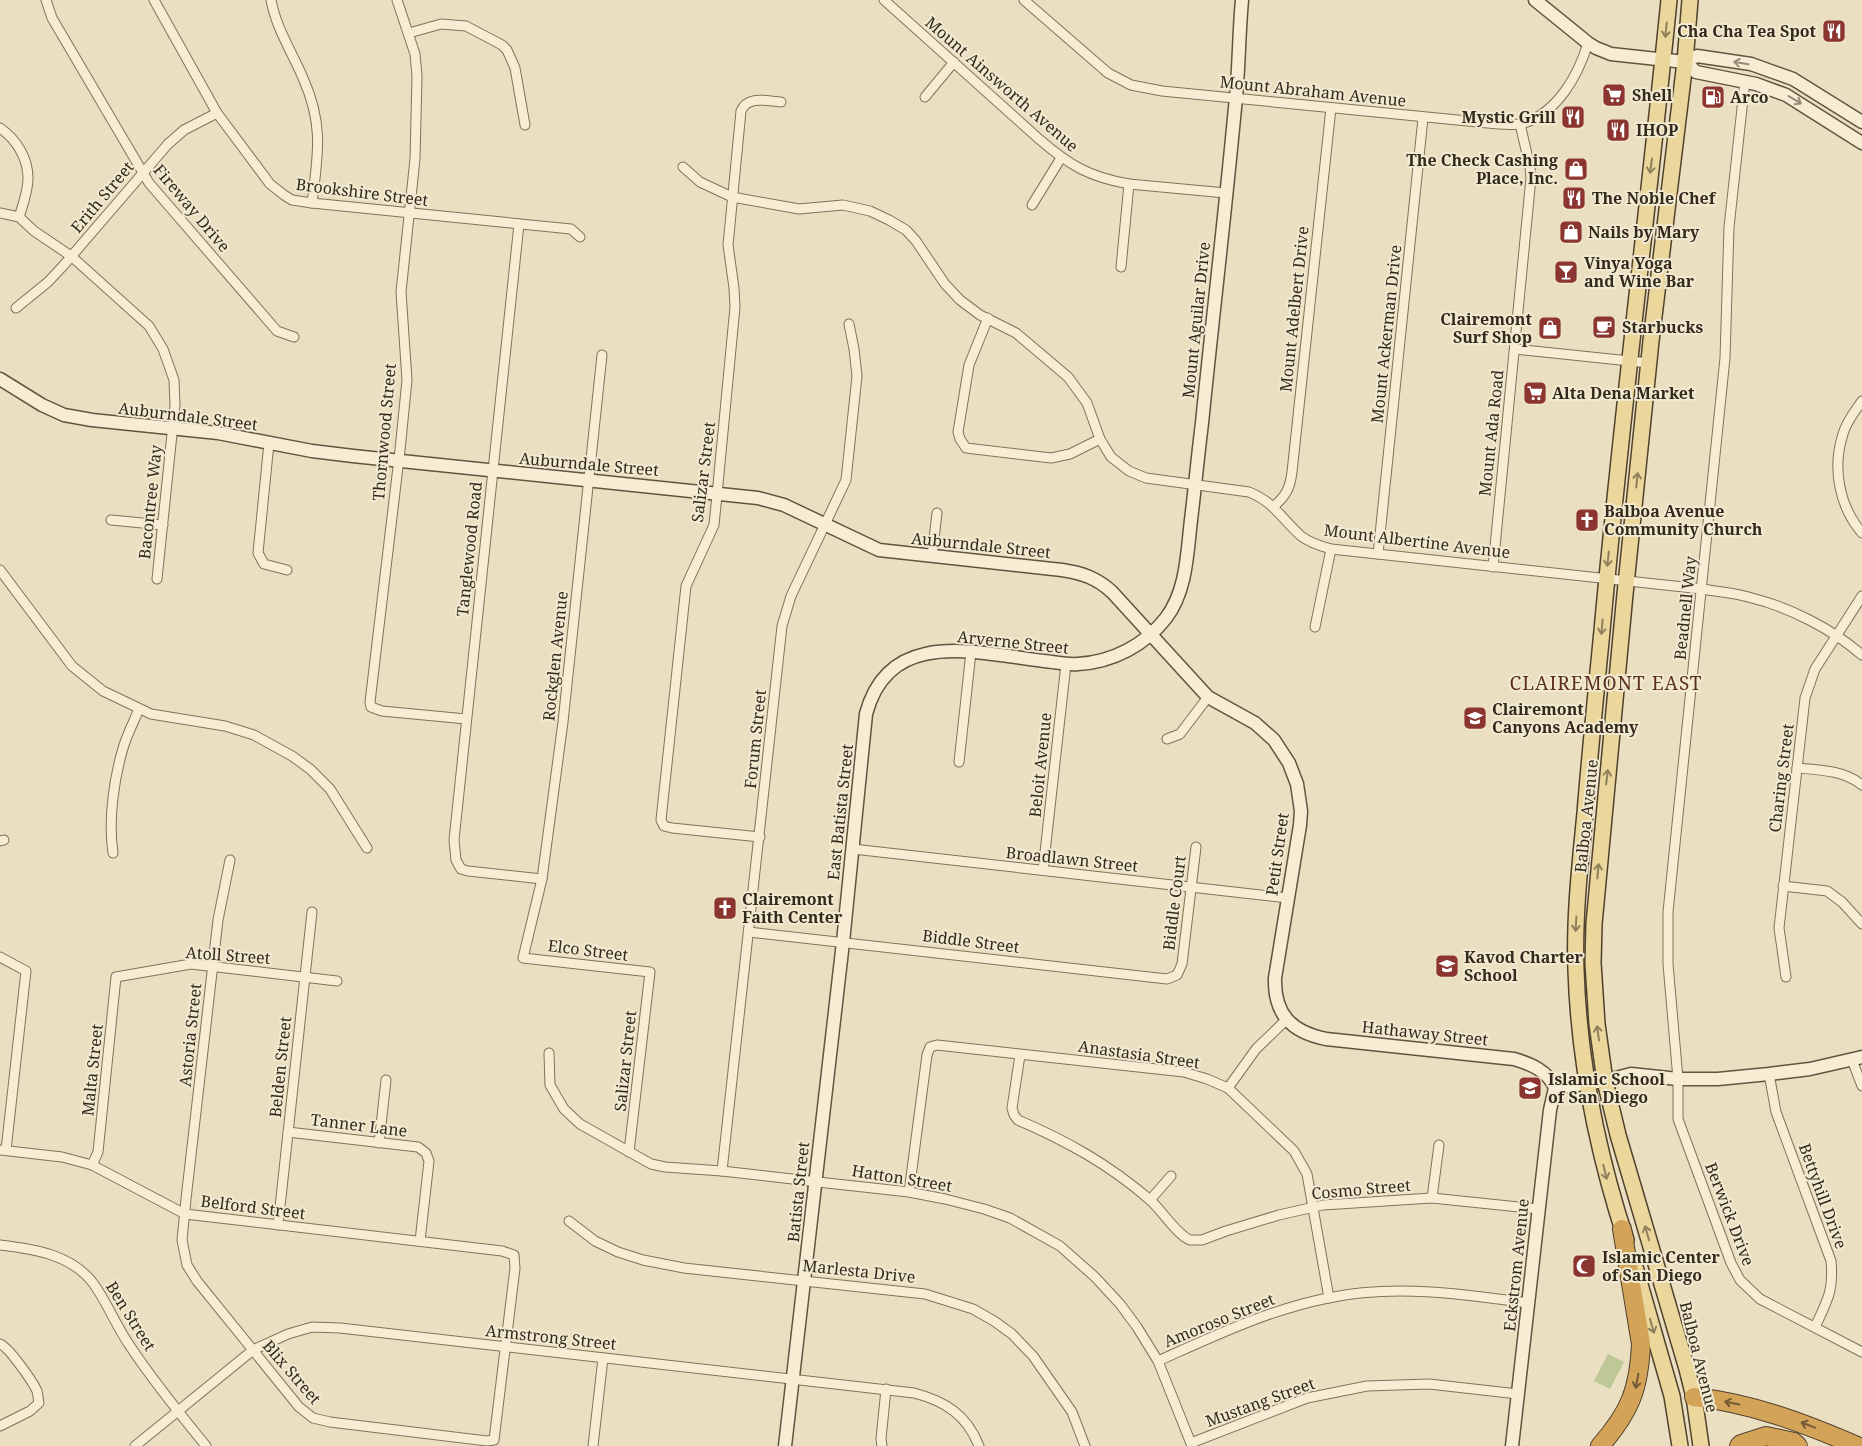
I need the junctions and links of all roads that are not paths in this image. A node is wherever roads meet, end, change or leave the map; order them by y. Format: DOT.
graph roads {
  1 [pos="46,0"];
  2 [pos="154,0"];
  3 [pos="271,0"];
  4 [pos="397,0"];
  5 [pos="884,0"];
  6 [pos="1024,0"];
  7 [pos="1242,0"];
  8 [pos="1535,0"];
  9 [pos="1669,0"];
  10 [pos="1690,0"];
  11 [pos="409,33"];
  12 [pos="1588,43"];
  13 [pos="1663,60"];
  14 [pos="954,62"];
  15 [pos="1685,62"];
  16 [pos="1745,81"];
  17 [pos="925,97"];
  18 [pos="1236,98"];
  19 [pos="781,102"];
  20 [pos="1331,108"];
  21 [pos="217,113"];
  22 [pos="1860,116"];
  23 [pos="1423,118"];
  24 [pos="1520,124"];
  25 [pos="525,125"];
  26 [pos="0,128"];
  27 [pos="1845,132"];
  28 [pos="1862,142"];
  29 [pos="1060,158"];
  30 [pos="683,167"];
  31 [pos="143,174"];
  32 [pos="1129,184"];
  33 [pos="1226,193"];
  34 [pos="732,196"];
  35 [pos="312,203"];
  36 [pos="1032,205"];
  37 [pos="0,213"];
  38 [pos="409,214"];
  39 [pos="19,217"];
  40 [pos="519,224"];
  41 [pos="580,237"];
  42 [pos="71,256"];
  43 [pos="1121,267"];
  44 [pos="16,308"];
  45 [pos="988,318"];
  46 [pos="849,324"];
  47 [pos="294,337"];
  48 [pos="1515,348"];
  49 [pos="602,355"];
  50 [pos="1629,361"];
  51 [pos="1649,363"];
  52 [pos="0,379"];
  53 [pos="1862,401"];
  54 [pos="173,428"];
  55 [pos="1100,439"];
  56 [pos="269,443"];
  57 [pos="399,461"];
  58 [pos="493,472"];
  59 [pos="589,482"];
  60 [pos="1195,485"];
  61 [pos="717,493"];
  62 [pos="1274,506"];
  63 [pos="937,513"];
  64 [pos="111,520"];
  65 [pos="163,525"];
  66 [pos="825,526"];
  67 [pos="1862,533"];
  68 [pos="1330,549"];
  69 [pos="1378,554"];
  70 [pos="932,556"];
  71 [pos="1493,566"];
  72 [pos="0,570"];
  73 [pos="287,570"];
  74 [pos="157,579"];
  75 [pos="1606,579"];
  76 [pos="1626,581"];
  77 [pos="1702,589"];
  78 [pos="1862,596"];
  79 [pos="1315,627"];
  80 [pos="1151,635"];
  81 [pos="1837,636"];
  82 [pos="971,652"];
  83 [pos="1862,655"];
  84 [pos="1066,664"];
  85 [pos="1208,698"];
  86 [pos="139,709"];
  87 [pos="866,714"];
  88 [pos="466,719"];
  89 [pos="1167,739"];
  90 [pos="959,762"];
  91 [pos="1797,768"];
  92 [pos="1862,785"];
  93 [pos="760,837"];
  94 [pos="1196,847"];
  95 [pos="367,848"];
  96 [pos="853,849"];
  97 [pos="113,853"];
  98 [pos="230,860"];
  99 [pos="1044,870"];
  100 [pos="542,880"];
  101 [pos="1783,886"];
  102 [pos="1191,887"];
  103 [pos="1288,898"];
  104 [pos="312,912"];
  105 [pos="1862,924"];
  106 [pos="749,932"];
  107 [pos="843,942"];
  108 [pos="0,957"];
  109 [pos="522,958"];
  110 [pos="1182,964"];
  111 [pos="212,967"];
  112 [pos="650,972"];
  113 [pos="116,977"];
  114 [pos="305,977"];
  115 [pos="1786,977"];
  116 [pos="338,981"];
  117 [pos="1286,1020"];
  118 [pos="549,1054"];
  119 [pos="1020,1055"];
  120 [pos="1857,1059"];
  121 [pos="1769,1074"];
  122 [pos="1678,1079"];
  123 [pos="386,1080"];
  124 [pos="1605,1081"];
  125 [pos="1586,1084"];
  126 [pos="1862,1086"];
  127 [pos="1228,1088"];
  128 [pos="1556,1088"];
  129 [pos="288,1132"];
  130 [pos="379,1143"];
  131 [pos="1439,1145"];
  132 [pos="3,1150"];
  133 [pos="630,1152"];
  134 [pos="92,1165"];
  135 [pos="722,1171"];
  136 [pos="1171,1176"];
  137 [pos="816,1182"];
  138 [pos="909,1192"];
  139 [pos="1432,1198"];
  140 [pos="1150,1200"];
  141 [pos="1313,1207"];
  142 [pos="1539,1209"];
  143 [pos="185,1214"];
  144 [pos="569,1221"];
  145 [pos="278,1225"];
  146 [pos="1622,1229"];
  147 [pos="420,1241"];
  148 [pos="0,1245"];
  149 [pos="805,1280"];
  150 [pos="1329,1298"];
  151 [pos="1528,1303"];
  152 [pos="1815,1327"];
  153 [pos="0,1344"];
  154 [pos="506,1347"];
  155 [pos="252,1350"];
  156 [pos="1862,1352"];
  157 [pos="603,1358"];
  158 [pos="1158,1361"];
  159 [pos="792,1379"];
  160 [pos="886,1389"];
  161 [pos="1518,1394"];
  162 [pos="1694,1397"];
  163 [pos="178,1411"];
  164 [pos="0,1426"];
  165 [pos="1192,1445"];
  166 [pos="134,1446"];
  167 [pos="206,1446"];
  168 [pos="593,1446"];
  169 [pos="785,1446"];
  170 [pos="882,1446"];
  171 [pos="979,1446"];
  172 [pos="1086,1446"];
  173 [pos="1512,1446"];
  174 [pos="1600,1446"];
  175 [pos="1680,1446"];
  176 [pos="1701,1446"];
  177 [pos="1739,1446"];
  178 [pos="1798,1446"];
  179 [pos="1857,1446"];
  1 -- 31 [label="street, Fireway Drive"];
  2 -- 21 [label="street, Brookshire Street"];
  3 -- 35 [label="street"];
  4 -- 11 [label="street, Thornwood Street"];
  5 -- 14 [label="street, Mount Ainsworth Avenue"];
  6 -- 18 [label="street, Mount Abraham Avenue"];
  7 -- 18 [label="street, Mount Aguilar Drive"];
  8 -- 12 [label="street"];
  9 -- 13 [label="main road, Balboa Avenue, one-way"];
  10 -- 15 [label="main road, Balboa Avenue"];
  11 -- 25 [label="street"];
  11 -- 38 [label="street, Thornwood Street"];
  12 -- 13 [label="street"];
  12 -- 24 [label="street, Mount Abraham Avenue"];
  13 -- 15 [label="street"];
  13 -- 50 [label="main road, Balboa Avenue, one-way"];
  14 -- 17 [label="street"];
  14 -- 29 [label="street, Mount Ainsworth Avenue"];
  15 -- 16 [label="street"];
  22 -- 15 [label="street, one-way"];
  15 -- 51 [label="main road, Balboa Avenue"];
  16 -- 27 [label="street, one-way"];
  16 -- 77 [label="street, Beadnell Way"];
  18 -- 20 [label="street, Mount Abraham Avenue"];
  18 -- 33 [label="street, Mount Aguilar Drive"];
  19 -- 34 [label="street, Salizar Street"];
  20 -- 23 [label="street, Mount Abraham Avenue"];
  20 -- 62 [label="street, Mount Adelbert Drive"];
  21 -- 31 [label="street, Erith Street"];
  21 -- 35 [label="street, Brookshire Street"];
  22 -- 27 [label="street"];
  23 -- 24 [label="street, Mount Abraham Avenue"];
  23 -- 69 [label="street, Mount Ackerman Drive"];
  24 -- 48 [label="street, Mount Ada Road"];
  26 -- 39 [label="street"];
  27 -- 28 [label="street"];
  29 -- 32 [label="street, Mount Ainsworth Avenue"];
  29 -- 36 [label="street"];
  30 -- 34 [label="street, Mount Albertine Avenue"];
  31 -- 42 [label="street, Erith Street"];
  31 -- 47 [label="street, Fireway Drive"];
  32 -- 33 [label="street, Mount Ainsworth Avenue"];
  32 -- 43 [label="street"];
  33 -- 60 [label="street, Mount Aguilar Drive"];
  34 -- 45 [label="street, Mount Albertine Avenue"];
  34 -- 61 [label="street, Salizar Street"];
  35 -- 38 [label="street, Brookshire Street"];
  37 -- 39 [label="street"];
  38 -- 40 [label="street, Brookshire Street"];
  38 -- 57 [label="street, Thornwood Street"];
  39 -- 42 [label="street, Bacontree Way"];
  40 -- 41 [label="street, Brookshire Street"];
  40 -- 58 [label="street, Tanglewood Road"];
  42 -- 44 [label="street, Erith Street"];
  42 -- 54 [label="street, Bacontree Way"];
  45 -- 55 [label="street, Mount Albertine Avenue"];
  45 -- 55 [label="street"];
  46 -- 66 [label="street, Forum Street"];
  48 -- 50 [label="street"];
  48 -- 71 [label="street, Mount Ada Road"];
  49 -- 59 [label="street, Rockglen Avenue"];
  50 -- 51 [label="street"];
  50 -- 75 [label="main road, Balboa Avenue, one-way"];
  76 -- 51 [label="main road, Balboa Avenue, one-way"];
  52 -- 54 [label="street, Auburndale Street"];
  53 -- 67 [label="street"];
  54 -- 56 [label="street, Auburndale Street"];
  54 -- 65 [label="street, Bacontree Way"];
  55 -- 60 [label="street, Mount Albertine Avenue"];
  56 -- 57 [label="street, Auburndale Street"];
  56 -- 73 [label="street"];
  57 -- 58 [label="street, Auburndale Street"];
  57 -- 88 [label="street, Thornwood Street"];
  58 -- 59 [label="street, Auburndale Street"];
  58 -- 88 [label="street, Tanglewood Road"];
  59 -- 61 [label="street, Auburndale Street"];
  59 -- 100 [label="street, Rockglen Avenue"];
  60 -- 62 [label="street, Mount Albertine Avenue"];
  60 -- 80 [label="street, Mount Aguilar Drive"];
  61 -- 66 [label="street, Auburndale Street"];
  61 -- 93 [label="street, Salizar Street"];
  62 -- 68 [label="street, Mount Albertine Avenue"];
  63 -- 70 [label="street"];
  64 -- 65 [label="street"];
  65 -- 74 [label="street, Bacontree Way"];
  66 -- 70 [label="street, Auburndale Street"];
  66 -- 93 [label="street, Forum Street"];
  68 -- 69 [label="street, Mount Albertine Avenue"];
  68 -- 79 [label="street"];
  69 -- 71 [label="street, Mount Albertine Avenue"];
  70 -- 80 [label="street, Auburndale Street"];
  71 -- 75 [label="street, Mount Albertine Avenue"];
  72 -- 86 [label="street"];
  75 -- 76 [label="street, Mount Albertine Avenue"];
  75 -- 125 [label="main road, Balboa Avenue, one-way"];
  76 -- 77 [label="street, Mount Albertine Avenue"];
  124 -- 76 [label="main road, Balboa Avenue, one-way"];
  77 -- 81 [label="street, Mount Albertine Avenue"];
  77 -- 122 [label="street, Beadnell Way"];
  78 -- 81 [label="street, Charing Street"];
  80 -- 84 [label="street, Arverne Street"];
  80 -- 85 [label="street, Petit Street"];
  81 -- 83 [label="street, Mount Albertine Avenue"];
  81 -- 91 [label="street, Charing Street"];
  82 -- 84 [label="street, Arverne Street"];
  82 -- 87 [label="street, Arverne Street"];
  82 -- 90 [label="street"];
  84 -- 99 [label="street, Beloit Avenue"];
  85 -- 89 [label="street"];
  85 -- 103 [label="street, Petit Street"];
  86 -- 95 [label="street"];
  86 -- 97 [label="street"];
  87 -- 96 [label="street, East Batista Street"];
  88 -- 100 [label="street, Tanglewood Road"];
  91 -- 92 [label="street"];
  91 -- 101 [label="street, Charing Street"];
  93 -- 106 [label="street, Forum Street"];
  94 -- 102 [label="street, Biddle Court"];
  96 -- 99 [label="street, Broadlawn Street"];
  96 -- 107 [label="street, East Batista Street"];
  98 -- 111 [label="street, Astoria Street"];
  99 -- 102 [label="street, Broadlawn Street"];
  100 -- 109 [label="street, Rockglen Avenue"];
  101 -- 105 [label="street"];
  101 -- 115 [label="street, Charing Street"];
  102 -- 103 [label="street, Broadlawn Street"];
  102 -- 110 [label="street, Biddle Court"];
  103 -- 117 [label="street, Petit Street"];
  104 -- 114 [label="street, Belden Street"];
  106 -- 107 [label="street, Biddle Street"];
  106 -- 135 [label="street, Forum Street"];
  107 -- 110 [label="street, Biddle Street"];
  107 -- 137 [label="street, Batista Street"];
  108 -- 132 [label="street"];
  109 -- 112 [label="street, Elco Street"];
  111 -- 113 [label="street, Atoll Street"];
  111 -- 114 [label="street, Atoll Street"];
  111 -- 143 [label="street, Astoria Street"];
  112 -- 133 [label="street, Salizar Street"];
  113 -- 134 [label="street, Malta Street"];
  114 -- 116 [label="street, Atoll Street"];
  114 -- 129 [label="street, Belden Street"];
  117 -- 127 [label="street"];
  117 -- 128 [label="street, Hathaway Street"];
  118 -- 133 [label="street, Hatton Street"];
  119 -- 127 [label="street, Anastasia Street"];
  119 -- 138 [label="street, Anastasia Street"];
  119 -- 140 [label="street"];
  120 -- 121 [label="street"];
  120 -- 126 [label="street"];
  121 -- 122 [label="street"];
  121 -- 152 [label="street, Bettyhill Drive"];
  122 -- 124 [label="street"];
  122 -- 152 [label="street, Berwick Drive"];
  123 -- 130 [label="street"];
  124 -- 125 [label="street"];
  162 -- 124 [label="main road, Balboa Avenue, one-way"];
  125 -- 128 [label="street"];
  125 -- 146 [label="main road, Balboa Avenue, one-way"];
  127 -- 141 [label="street, Anastasia Street"];
  128 -- 142 [label="street, Eckstrom Avenue"];
  129 -- 130 [label="street, Tanner Lane"];
  129 -- 145 [label="street, Belden Street"];
  130 -- 147 [label="street, Tanner Lane"];
  131 -- 139 [label="street"];
  132 -- 134 [label="street, Belford Street"];
  133 -- 135 [label="street, Hatton Street"];
  134 -- 143 [label="street, Belford Street"];
  135 -- 137 [label="street, Hatton Street"];
  136 -- 140 [label="street"];
  137 -- 138 [label="street, Hatton Street"];
  137 -- 149 [label="street, Batista Street"];
  138 -- 158 [label="street, Hatton Street"];
  139 -- 141 [label="street, Cosmo Street"];
  139 -- 142 [label="street, Cosmo Street"];
  140 -- 141 [label="street, Cosmo Street"];
  141 -- 150 [label="street, Anastasia Street"];
  142 -- 151 [label="street, Eckstrom Avenue"];
  143 -- 145 [label="street, Belford Street"];
  143 -- 155 [label="street, Blix Street"];
  144 -- 149 [label="street, Marlesta Drive"];
  145 -- 147 [label="street, Belford Street"];
  146 -- 174 [label="highway, one-way"];
  146 -- 175 [label="main road, Balboa Avenue, one-way"];
  147 -- 154 [label="street, Belford Street"];
  148 -- 163 [label="street, Ben Street"];
  149 -- 159 [label="street, Batista Street"];
  149 -- 172 [label="street, Marlesta Drive"];
  150 -- 151 [label="street, Amoroso Street"];
  150 -- 158 [label="street, Amoroso Street"];
  151 -- 161 [label="street, Eckstrom Avenue"];
  152 -- 156 [label="street, Berwick Drive"];
  153 -- 164 [label="street"];
  154 -- 155 [label="street, Armstrong Street"];
  154 -- 155 [label="street, Blix Street"];
  154 -- 157 [label="street, Armstrong Street"];
  155 -- 163 [label="street, Armstrong Street"];
  157 -- 159 [label="street, Armstrong Street"];
  157 -- 168 [label="street"];
  158 -- 165 [label="street, Hatton Street"];
  159 -- 160 [label="street, Armstrong Street"];
  159 -- 169 [label="street, Batista Street"];
  160 -- 170 [label="street"];
  160 -- 171 [label="street, Armstrong Street"];
  161 -- 165 [label="street, Mustang Street"];
  161 -- 173 [label="street, Eckstrom Avenue"];
  162 -- 176 [label="main road, Balboa Avenue"];
  179 -- 162 [label="highway, one-way"];
  163 -- 166 [label="street, Armstrong Street"];
  163 -- 167 [label="street, Ben Street"];
  177 -- 178 [label="highway"];
}
